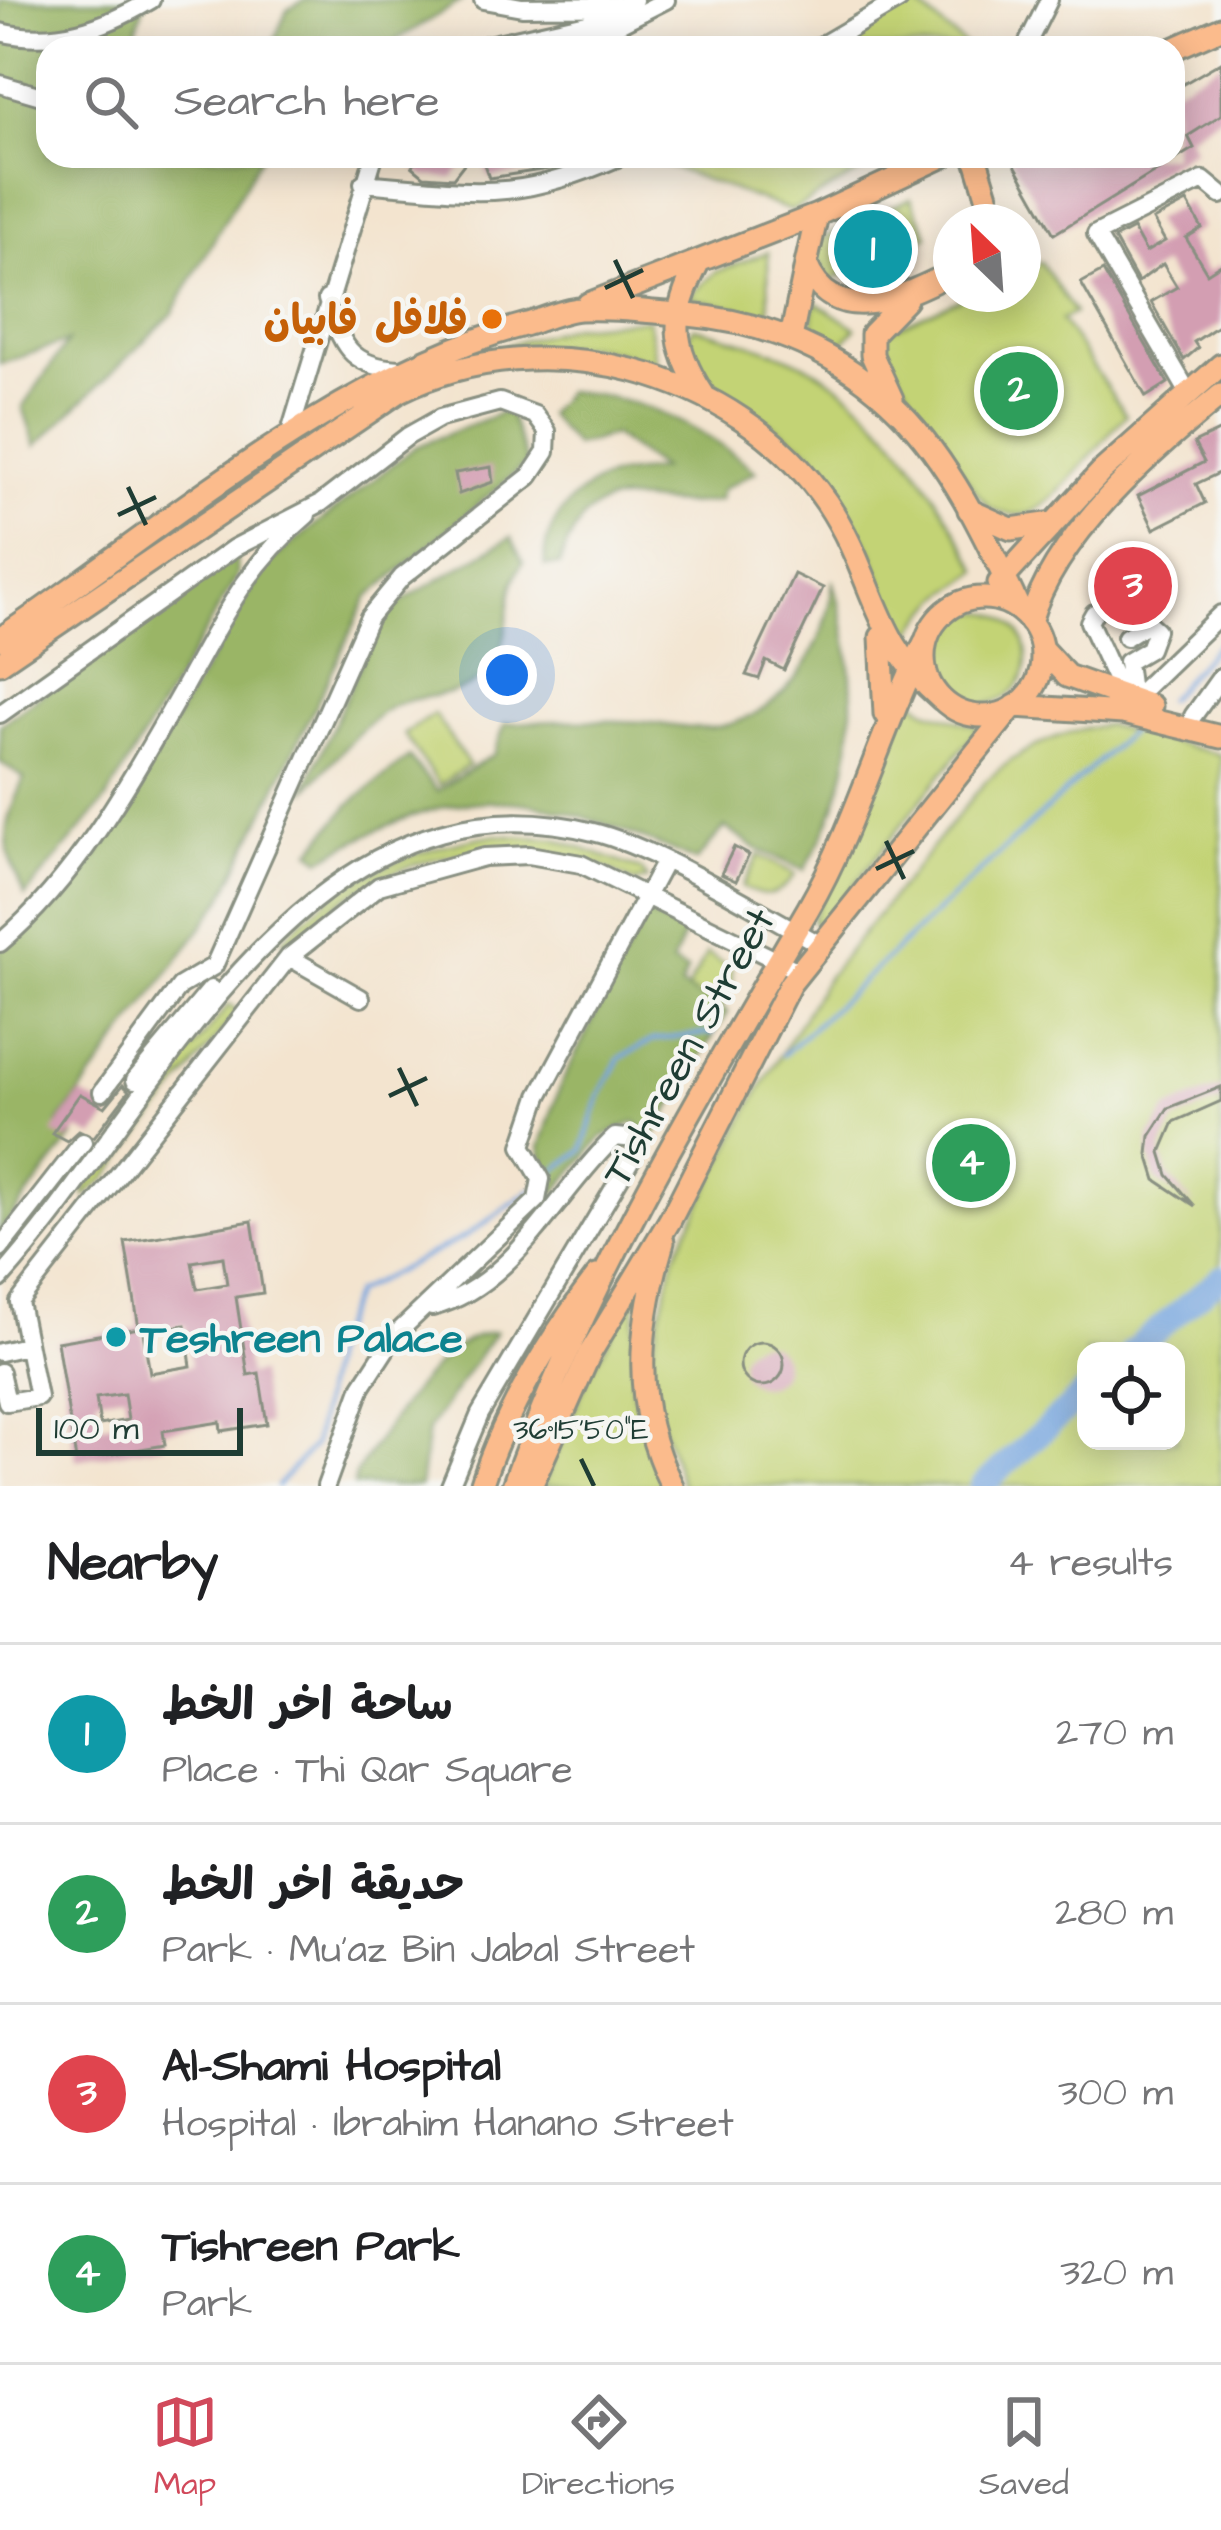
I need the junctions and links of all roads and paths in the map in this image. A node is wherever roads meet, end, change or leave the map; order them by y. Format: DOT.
graph roads {
  1 [pos="151,0"];
  2 [pos="483,0"];
  3 [pos="666,0"];
  4 [pos="899,0"];
  5 [pos="1049,0"];
  6 [pos="629,3"];
  7 [pos="1221,28"];
  8 [pos="0,32"];
  9 [pos="44,36"];
  10 [pos="533,36"];
  11 [pos="596,36"];
  12 [pos="838,36"];
  13 [pos="1031,36"];
  14 [pos="36,37"];
  15 [pos="1185,44"];
  16 [pos="0,84"];
  17 [pos="36,94"];
  18 [pos="370,168"];
  19 [pos="588,168"];
  20 [pos="918,168"];
  21 [pos="979,168"];
  22 [pos="364,183"];
  23 [pos="1221,195"];
  24 [pos="990,204"];
  25 [pos="817,215"];
  26 [pos="698,263"];
  27 [pos="806,264"];
  28 [pos="933,282"];
  29 [pos="922,287"];
  30 [pos="327,298"];
  31 [pos="576,308"];
  32 [pos="675,314"];
  33 [pos="791,338"];
  34 [pos="1221,365"];
  35 [pos="400,369"];
  36 [pos="1189,392"];
  37 [pos="703,394"];
  38 [pos="1221,395"];
  39 [pos="898,410"];
  40 [pos="287,440"];
  41 [pos="321,502"];
  42 [pos="967,509"];
  43 [pos="1053,523"];
  44 [pos="1005,577"];
  45 [pos="986,598"];
  46 [pos="1094,613"];
  47 [pos="876,614"];
  48 [pos="1221,614"];
  49 [pos="1026,617"];
  50 [pos="1126,637"];
  51 [pos="0,639"];
  52 [pos="925,642"];
  53 [pos="1042,650"];
  54 [pos="0,663"];
  55 [pos="910,672"];
  56 [pos="1221,677"];
  57 [pos="941,699"];
  58 [pos="1128,699"];
  59 [pos="1013,708"];
  60 [pos="0,714"];
  61 [pos="1192,716"];
  62 [pos="1221,723"];
  63 [pos="883,729"];
  64 [pos="1221,737"];
  65 [pos="664,863"];
  66 [pos="647,898"];
  67 [pos="743,904"];
  68 [pos="794,931"];
  69 [pos="728,933"];
  70 [pos="0,944"];
  71 [pos="821,945"];
  72 [pos="289,957"];
  73 [pos="777,960"];
  74 [pos="214,965"];
  75 [pos="800,972"];
  76 [pos="228,982"];
  77 [pos="361,998"];
  78 [pos="252,1004"];
  79 [pos="135,1080"];
  80 [pos="102,1092"];
  81 [pos="83,1142"];
  82 [pos="69,1191"];
  83 [pos="91,1208"];
  84 [pos="670,1220"];
  85 [pos="34,1237"];
  86 [pos="626,1238"];
  87 [pos="0,1248"];
  88 [pos="58,1250"];
  89 [pos="0,1265"];
  90 [pos="1,1279"];
  91 [pos="25,1294"];
  92 [pos="425,1309"];
  93 [pos="26,1346"];
  94 [pos="0,1352"];
  95 [pos="0,1372"];
  96 [pos="326,1486"];
  97 [pos="450,1486"];
  98 [pos="481,1486"];
  99 [pos="513,1486"];
  100 [pos="531,1486"];
  101 [pos="672,1486"];
  1 -- 9 [label="street"];
  2 -- 6 [label="street"];
  3 -- 11 [label="street"];
  4 -- 12 [label="street"];
  5 -- 13 [label="street"];
  6 -- 10 [label="street"];
  7 -- 15 [label="main road"];
  8 -- 14 [label="street"];
  16 -- 17 [label="street"];
  18 -- 22 [label="street"];
  19 -- 22 [label="street"];
  20 -- 25 [label="main road"];
  21 -- 24 [label="main road"];
  22 -- 30 [label="street"];
  23 -- 36 [label="street"];
  25 -- 26 [label="main road"];
  25 -- 27 [label="main road"];
  26 -- 31 [label="main road"];
  26 -- 32 [label="main road"];
  27 -- 29 [label="main road"];
  27 -- 33 [label="main road"];
  28 -- 29 [label="main road"];
  29 -- 39 [label="main road"];
  30 -- 35 [label="street"];
  30 -- 40 [label="street"];
  31 -- 32 [label="main road"];
  31 -- 35 [label="main road"];
  32 -- 33 [label="main road"];
  32 -- 37 [label="main road"];
  33 -- 39 [label="main road"];
  34 -- 36 [label="main road"];
  35 -- 40 [label="main road"];
  36 -- 43 [label="main road"];
  37 -- 47 [label="main road"];
  37 -- 54 [label="main road"];
  38 -- 49 [label="main road"];
  39 -- 42 [label="main road"];
  40 -- 51 [label="main road"];
  41 -- 60 [label="street"];
  41 -- 70 [label="street"];
  41 -- 74 [label="street"];
  42 -- 43 [label="main road"];
  42 -- 44 [label="main road"];
  43 -- 44 [label="main road"];
  44 -- 45 [label="main road"];
  44 -- 49 [label="main road"];
  45 -- 49 [label="main road"];
  45 -- 52 [label="main road"];
  46 -- 58 [label="street"];
  47 -- 55 [label="main road"];
  47 -- 63 [label="main road"];
  48 -- 58 [label="street"];
  49 -- 53 [label="main road"];
  50 -- 58 [label="street"];
  52 -- 55 [label="main road, Tishreen Street"];
  52 -- 57 [label="main road"];
  53 -- 58 [label="main road"];
  53 -- 59 [label="main road"];
  55 -- 57 [label="main road"];
  55 -- 63 [label="main road, Tishreen Street"];
  56 -- 61 [label="street"];
  57 -- 59 [label="main road"];
  58 -- 61 [label="main road"];
  59 -- 64 [label="main road"];
  59 -- 71 [label="main road, Tishreen Street"];
  61 -- 62 [label="main road"];
  63 -- 68 [label="main road, Tishreen Street"];
  65 -- 66 [label="street"];
  65 -- 67 [label="street"];
  65 -- 76 [label="street"];
  66 -- 69 [label="street"];
  66 -- 72 [label="street"];
  66 -- 92 [label="street"];
  67 -- 68 [label="street"];
  67 -- 69 [label="street"];
  68 -- 71 [label="street"];
  68 -- 73 [label="main road, Tishreen Street"];
  69 -- 73 [label="street"];
  71 -- 75 [label="main road, Tishreen Street"];
  72 -- 77 [label="street"];
  72 -- 78 [label="street"];
  73 -- 75 [label="street"];
  73 -- 86 [label="main road, Tishreen Street"];
  74 -- 76 [label="street"];
  74 -- 80 [label="street"];
  75 -- 84 [label="main road, Tishreen Street"];
  76 -- 78 [label="street"];
  76 -- 79 [label="street"];
  76 -- 82 [label="street"];
  78 -- 83 [label="street"];
  81 -- 87 [label="street"];
  82 -- 83 [label="street"];
  82 -- 85 [label="street"];
  83 -- 88 [label="street"];
  84 -- 100 [label="main road, Tishreen Street"];
  84 -- 101 [label="main road"];
  85 -- 88 [label="street"];
  85 -- 90 [label="street"];
  86 -- 98 [label="main road"];
  86 -- 99 [label="main road, Tishreen Street"];
  88 -- 91 [label="street"];
  89 -- 90 [label="street"];
  90 -- 91 [label="street"];
  91 -- 93 [label="street"];
  92 -- 96 [label="street"];
  92 -- 97 [label="street"];
  93 -- 94 [label="street"];
  93 -- 95 [label="street"];
}
